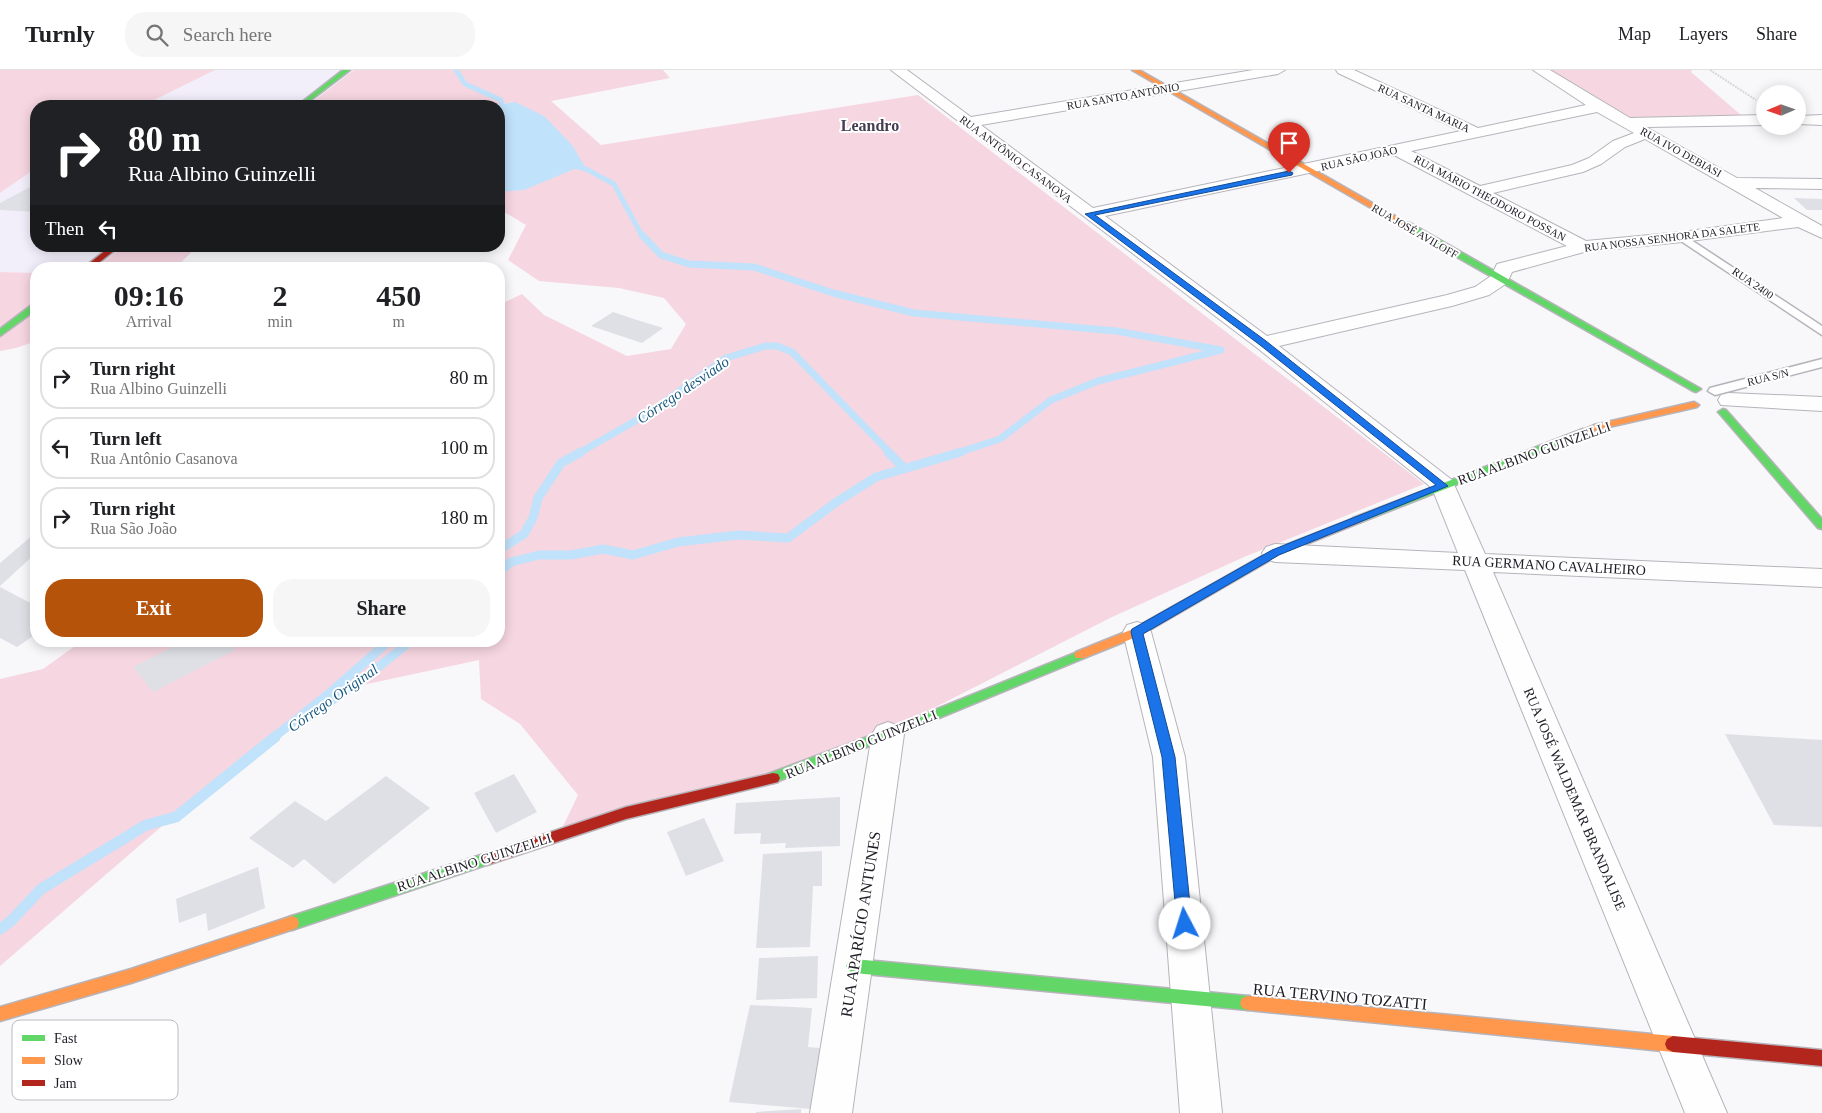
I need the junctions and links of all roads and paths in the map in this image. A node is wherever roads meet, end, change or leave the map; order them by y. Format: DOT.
graph roads {
  1 [pos="347,70"];
  2 [pos="898,70"];
  3 [pos="1135,70"];
  4 [pos="1278,70"];
  5 [pos="1344,70"];
  6 [pos="1540,70"];
  7 [pos="1710,70"];
  8 [pos="1166,88"];
  9 [pos="1756,99"];
  10 [pos="308,100"];
  11 [pos="1599,107"];
  12 [pos="1756,120"];
  13 [pos="1806,120"];
  14 [pos="1822,120"];
  15 [pos="969,122"];
  16 [pos="1629,123"];
  17 [pos="1477,133"];
  18 [pos="1648,133"];
  19 [pos="1397,150"];
  20 [pos="1308,170"];
  21 [pos="1736,183"];
  22 [pos="1822,184"];
  23 [pos="1478,192"];
  24 [pos="1089,214"];
  25 [pos="1801,221"];
  26 [pos="1822,233"];
  27 [pos="1682,237"];
  28 [pos="1582,247"];
  29 [pos="108,252"];
  30 [pos="95,262"];
  31 [pos="1500,279"];
  32 [pos="30,310"];
  33 [pos="1822,331"];
  34 [pos="0,333"];
  35 [pos="1263,343"];
  36 [pos="1822,364"];
  37 [pos="1696,389"];
  38 [pos="1822,404"];
  39 [pos="1694,405"];
  40 [pos="1716,405"];
  41 [pos="1443,486"];
  42 [pos="1822,526"];
  43 [pos="1275,552"];
  44 [pos="1476,561"];
  45 [pos="1822,578"];
  46 [pos="1136,632"];
  47 [pos="888,734"];
  48 [pos="854,966"];
  49 [pos="1192,998"];
  50 [pos="0,1014"];
  51 [pos="1679,1045"];
  52 [pos="1822,1058"];
  53 [pos="831,1113"];
  54 [pos="1201,1113"];
  55 [pos="1706,1113"];
  1 -- 10 [label="street"];
  2 -- 15 [label="street, RUA ANTÔNIO CASANOVA"];
  3 -- 8 [label="street, RUA JOSÉ AVILOFF"];
  4 -- 8 [label="street, RUA SANTO ANTÔNIO"];
  5 -- 17 [label="street, RUA SANTA MARIA"];
  6 -- 11 [label="street, RUA IVO DEBIASI"];
  7 -- 9 [label="path"];
  8 -- 15 [label="street, RUA SANTO ANTÔNIO"];
  8 -- 20 [label="street, RUA JOSÉ AVILOFF"];
  11 -- 16 [label="street, RUA IVO DEBIASI"];
  11 -- 17 [label="street, RUA SÃO JOÃO"];
  12 -- 16 [label="street"];
  13 -- 14 [label="street"];
  15 -- 24 [label="street, RUA ANTÔNIO CASANOVA"];
  16 -- 18 [label="street, RUA IVO DEBIASI"];
  17 -- 19 [label="street, RUA SÃO JOÃO"];
  18 -- 21 [label="street, RUA IVO DEBIASI"];
  18 -- 23 [label="street"];
  19 -- 20 [label="street, RUA SÃO JOÃO"];
  19 -- 23 [label="street, RUA MÁRIO THEODORO POSSAN"];
  20 -- 24 [label="street, RUA SÃO JOÃO"];
  20 -- 31 [label="street, RUA JOSÉ AVILOFF"];
  21 -- 22 [label="street"];
  21 -- 25 [label="street, RUA IVO DEBIASI"];
  23 -- 28 [label="street, RUA MÁRIO THEODORO POSSAN"];
  24 -- 35 [label="street, RUA ANTÔNIO CASANOVA"];
  25 -- 26 [label="street, RUA IVO DEBIASI"];
  25 -- 27 [label="street, RUA NOSSA SENHORA DA SALETE"];
  27 -- 28 [label="street, RUA NOSSA SENHORA DA SALETE"];
  27 -- 33 [label="lane, RUA 2400"];
  28 -- 31 [label="street, RUA NOSSA SENHORA DA SALETE"];
  29 -- 30 [label="street"];
  31 -- 35 [label="street, RUA NOSSA SENHORA DA SALETE"];
  31 -- 37 [label="street, RUA JOSÉ AVILOFF"];
  32 -- 34 [label="street"];
  35 -- 41 [label="street, RUA ANTÔNIO CASANOVA"];
  36 -- 40 [label="lane, RUA S/N"];
  37 -- 39 [label="street"];
  37 -- 40 [label="street"];
  38 -- 40 [label="street"];
  39 -- 40 [label="street"];
  39 -- 41 [label="street, RUA ALBINO GUINZELLI"];
  40 -- 42 [label="street"];
  41 -- 43 [label="street, RUA ALBINO GUINZELLI"];
  41 -- 44 [label="street, RUA JOSÉ WALDEMAR BRANDALISE"];
  43 -- 44 [label="street, RUA GERMANO CAVALHEIRO"];
  43 -- 46 [label="street, RUA ALBINO GUINZELLI"];
  44 -- 45 [label="street, RUA GERMANO CAVALHEIRO"];
  44 -- 51 [label="street, RUA JOSÉ WALDEMAR BRANDALISE"];
  46 -- 47 [label="street, RUA ALBINO GUINZELLI"];
  46 -- 49 [label="street"];
  47 -- 48 [label="street, RUA APARÍCIO ANTUNES"];
  47 -- 50 [label="street, RUA ALBINO GUINZELLI"];
  48 -- 49 [label="street, RUA TERVINO TOZATTI"];
  48 -- 53 [label="street, RUA APARÍCIO ANTUNES"];
  49 -- 51 [label="street, RUA TERVINO TOZATTI"];
  49 -- 54 [label="street"];
  51 -- 52 [label="street, RUA TERVINO TOZATTI"];
  51 -- 55 [label="street, RUA JOSÉ WALDEMAR BRANDALISE"];
}
